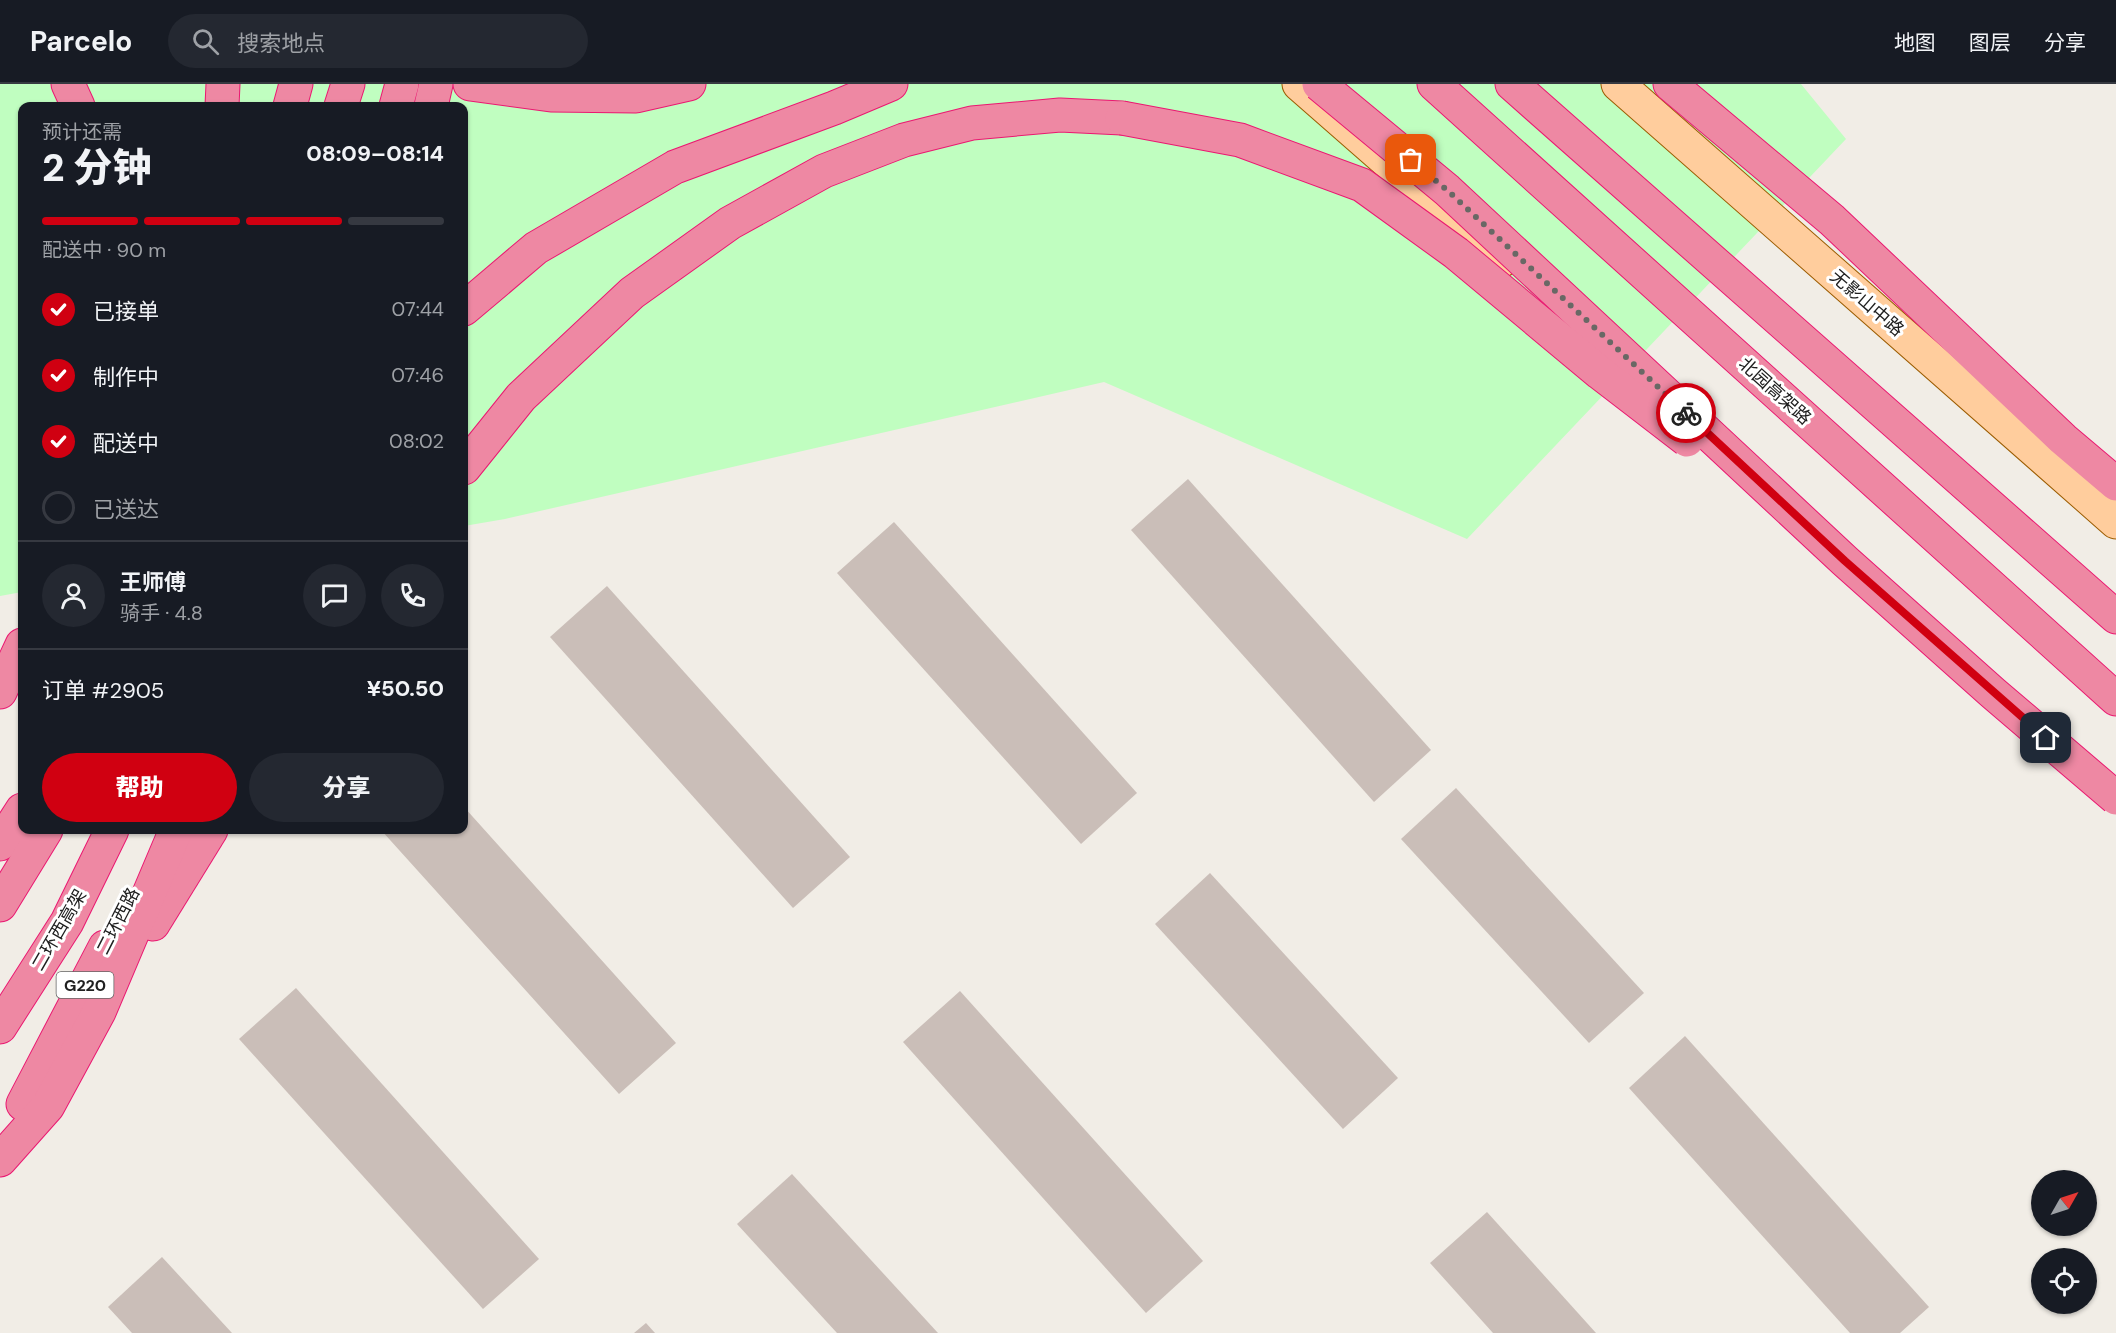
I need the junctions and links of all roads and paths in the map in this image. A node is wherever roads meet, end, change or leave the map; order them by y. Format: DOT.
graph roads {
  1 [pos="68,84"];
  2 [pos="223,84"];
  3 [pos="296,84"];
  4 [pos="348,84"];
  5 [pos="402,84"];
  6 [pos="436,84"];
  7 [pos="470,84"];
  8 [pos="689,84"];
  9 [pos="891,84"];
  10 [pos="1299,84"];
  11 [pos="1319,84"];
  12 [pos="1434,84"];
  13 [pos="1512,84"];
  14 [pos="1618,84"];
  15 [pos="1670,84"];
  16 [pos="76,102"];
  17 [pos="222,102"];
  18 [pos="291,102"];
  19 [pos="342,102"];
  20 [pos="397,102"];
  21 [pos="431,102"];
  22 [pos="468,306"];
  23 [pos="468,463"];
  24 [pos="2116,484"];
  25 [pos="2116,522"];
  26 [pos="1845,561"];
  27 [pos="2116,617"];
  28 [pos="18,654"];
  29 [pos="0,692"];
  30 [pos="2116,699"];
  31 [pos="2116,798"];
  32 [pos="18,816"];
  33 [pos="44,834"];
  34 [pos="110,834"];
  35 [pos="162,834"];
  36 [pos="174,834"];
  37 [pos="209,834"];
  38 [pos="0,844"];
  39 [pos="0,905"];
  40 [pos="99,1012"];
  41 [pos="0,1027"];
  42 [pos="0,1137"];
  43 [pos="0,1161"];
  1 -- 16 [label="highway"];
  2 -- 17 [label="highway"];
  3 -- 18 [label="highway"];
  4 -- 19 [label="highway"];
  5 -- 20 [label="highway"];
  6 -- 21 [label="highway"];
  7 -- 8 [label="highway"];
  9 -- 22 [label="highway"];
  10 -- 31 [label="main road"];
  11 -- 26 [label="highway, bridge"];
  12 -- 30 [label="highway, 北园高架路"];
  13 -- 27 [label="highway"];
  14 -- 25 [label="main road, 无影山中路"];
  15 -- 24 [label="highway"];
  23 -- 26 [label="highway, bridge"];
  26 -- 31 [label="highway, bridge"];
  28 -- 29 [label="highway"];
  32 -- 38 [label="highway"];
  33 -- 39 [label="highway"];
  34 -- 41 [label="highway, 二环西高架"];
  35 -- 42 [label="highway, 二环西路 / G220"];
  36 -- 40 [label="highway"];
  37 -- 40 [label="highway"];
  40 -- 43 [label="highway"];
}
